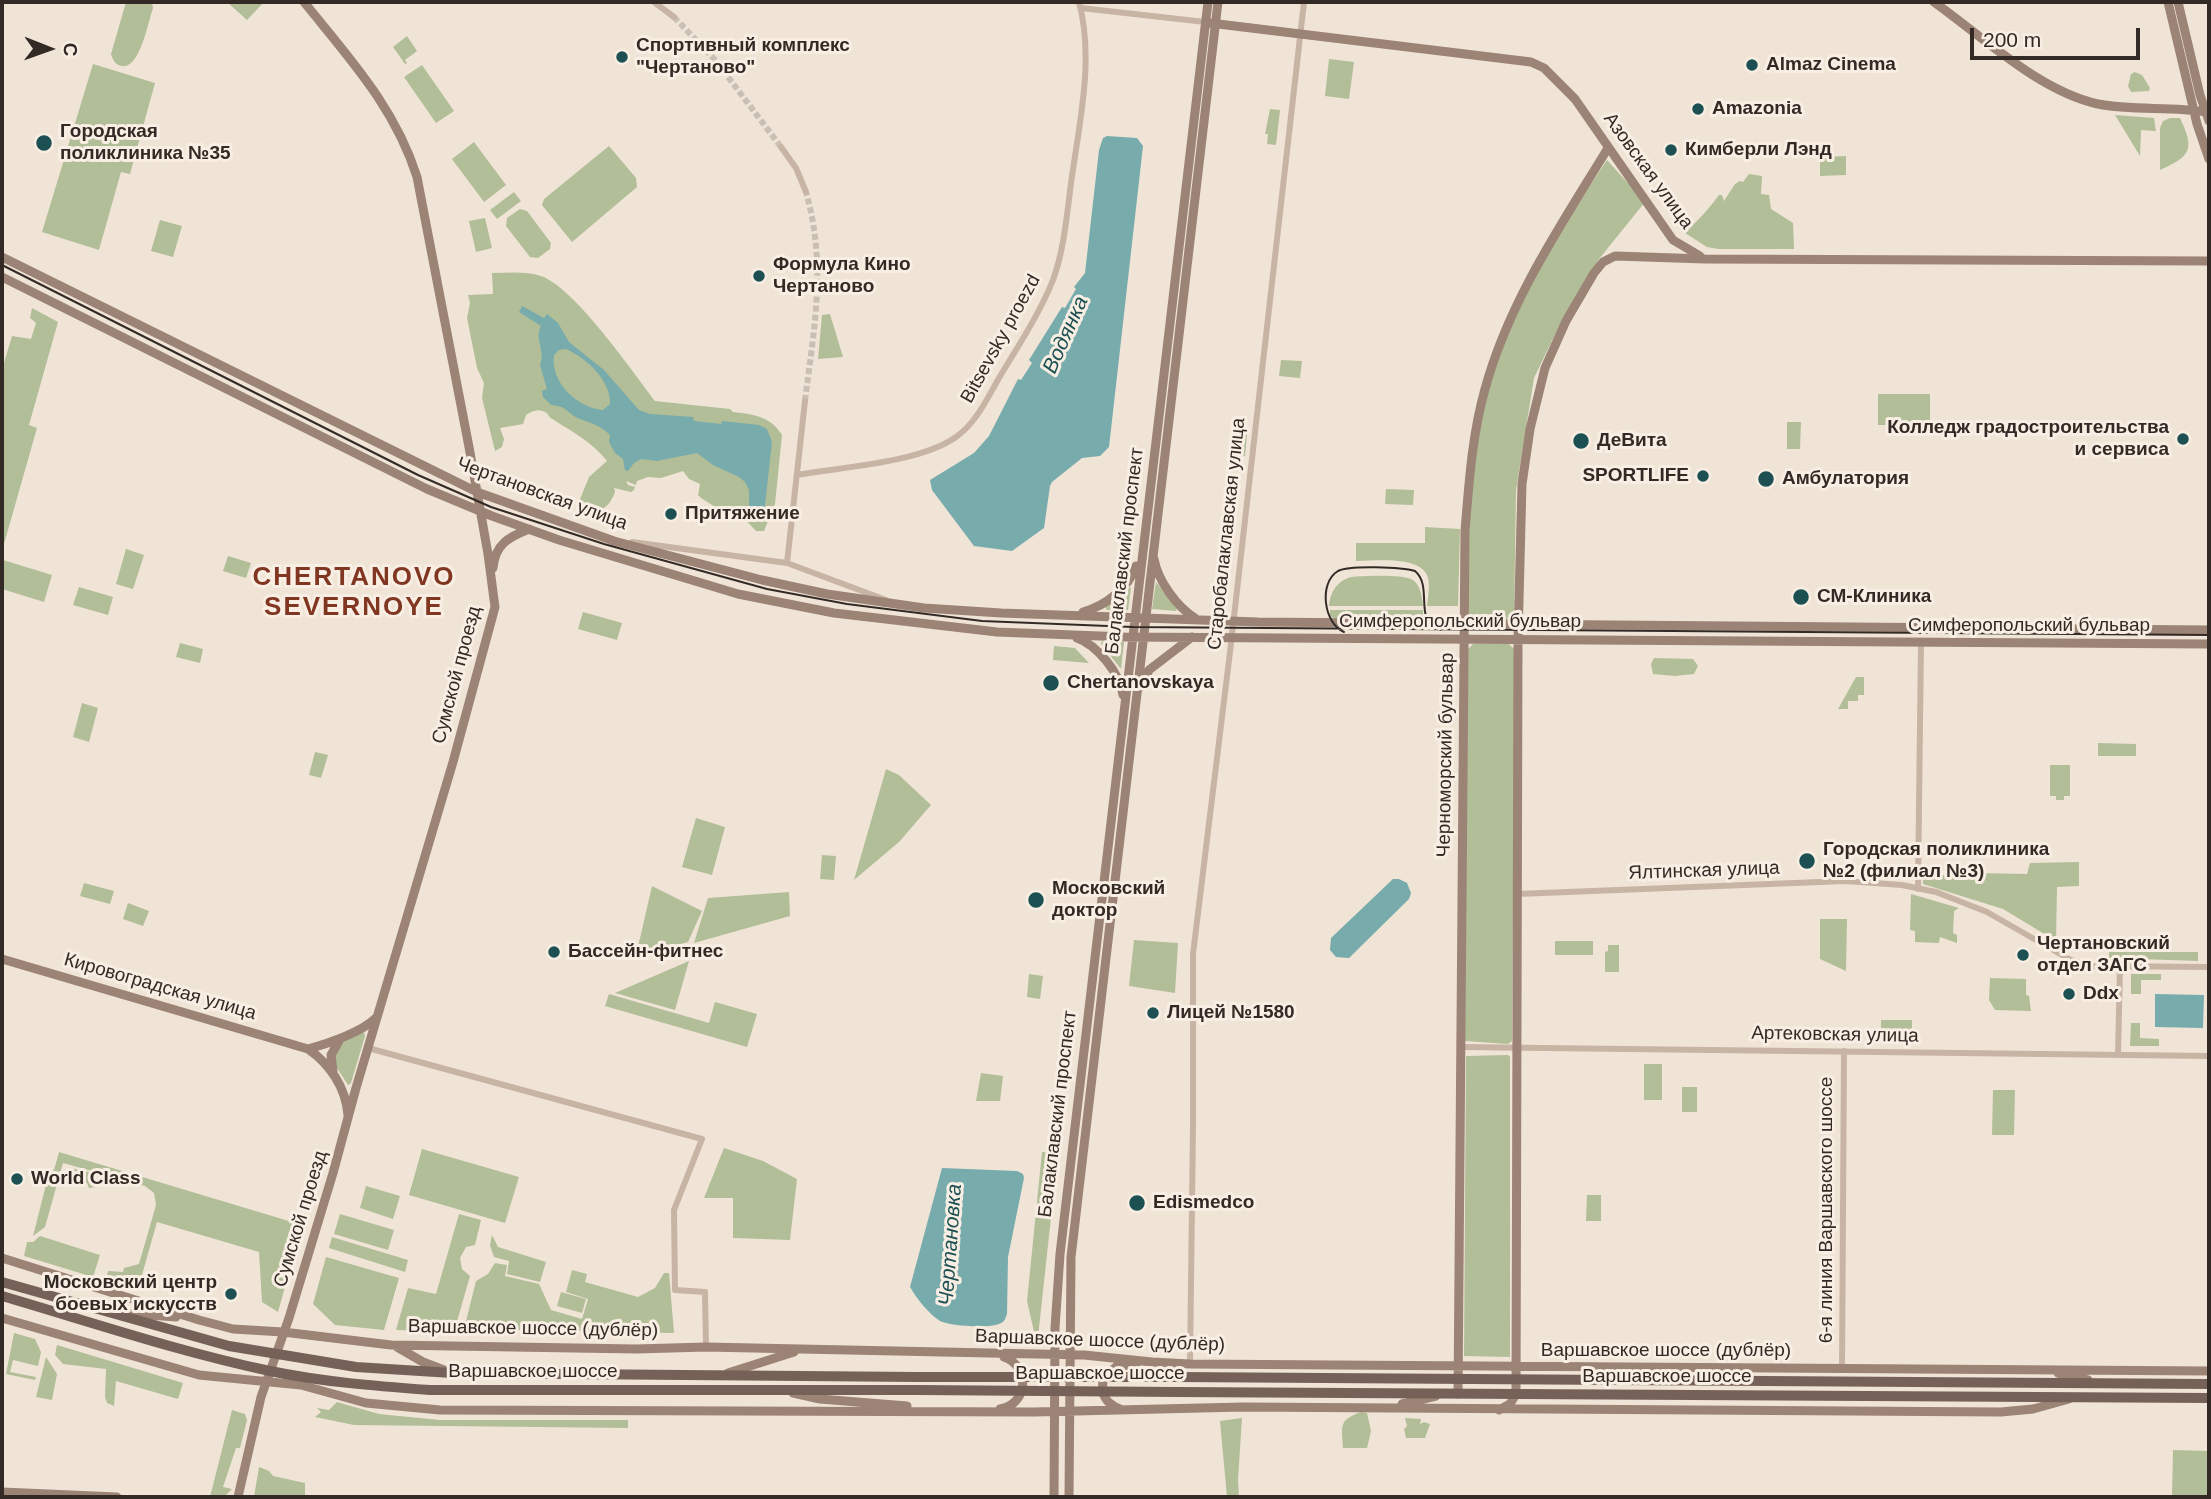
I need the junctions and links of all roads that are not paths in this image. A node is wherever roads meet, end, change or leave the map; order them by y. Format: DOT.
graph roads {
  1 [pos="303,2"];
  2 [pos="654,2"];
  3 [pos="1208,2"];
  4 [pos="1217,2"];
  5 [pos="1304,2"];
  6 [pos="1934,2"];
  7 [pos="2168,2"];
  8 [pos="2178,2"];
  9 [pos="1080,5"];
  10 [pos="674,17"];
  11 [pos="1210,23"];
  12 [pos="1300,34"];
  13 [pos="2193,110"];
  14 [pos="2208,115"];
  15 [pos="781,147"];
  16 [pos="1608,148"];
  17 [pos="2209,159"];
  18 [pos="806,192"];
  19 [pos="1673,240"];
  20 [pos="1660,256"];
  21 [pos="2,257"];
  22 [pos="1705,258"];
  23 [pos="2209,261"];
  24 [pos="2,277"];
  25 [pos="44,279"];
  26 [pos="74,293"];
  27 [pos="36,294"];
  28 [pos="63,308"];
  29 [pos="806,401"];
  30 [pos="1163,469"];
  31 [pos="1152,470"];
  32 [pos="797,475"];
  33 [pos="477,492"];
  34 [pos="480,512"];
  35 [pos="529,529"];
  36 [pos="610,539"];
  37 [pos="1154,540"];
  38 [pos="1142,548"];
  39 [pos="602,553"];
  40 [pos="787,563"];
  41 [pos="493,587"];
  42 [pos="897,605"];
  43 [pos="1072,614"];
  44 [pos="1134,617"];
  45 [pos="1145,618"];
  46 [pos="1197,619"];
  47 [pos="1233,620"];
  48 [pos="1465,624"];
  49 [pos="1518,624"];
  50 [pos="1848,626"];
  51 [pos="2209,630"];
  52 [pos="1138,635"];
  53 [pos="1072,636"];
  54 [pos="1192,637"];
  55 [pos="1231,638"];
  56 [pos="1465,639"];
  57 [pos="1518,639"];
  58 [pos="1848,642"];
  59 [pos="1921,642"];
  60 [pos="2209,644"];
  61 [pos="1127,683"];
  62 [pos="1138,685"];
  63 [pos="1124,705"];
  64 [pos="1135,706"];
  65 [pos="1918,888"];
  66 [pos="1517,894"];
  67 [pos="1095,953"];
  68 [pos="1106,955"];
  69 [pos="2,959"];
  70 [pos="2120,967"];
  71 [pos="2209,967"];
  72 [pos="378,1015"];
  73 [pos="356,1029"];
  74 [pos="342,1037"];
  75 [pos="370,1043"];
  76 [pos="1460,1047"];
  77 [pos="308,1049"];
  78 [pos="1517,1049"];
  79 [pos="1844,1051"];
  80 [pos="2118,1055"];
  81 [pos="2209,1056"];
  82 [pos="333,1072"];
  83 [pos="339,1085"];
  84 [pos="356,1088"];
  85 [pos="1078,1095"];
  86 [pos="1089,1097"];
  87 [pos="349,1120"];
  88 [pos="2,1258"];
  89 [pos="2,1282"];
  90 [pos="2,1296"];
  91 [pos="1056,1309"];
  92 [pos="1069,1311"];
  93 [pos="109,1312"];
  94 [pos="2,1317"];
  95 [pos="199,1320"];
  96 [pos="283,1332"];
  97 [pos="391,1345"];
  98 [pos="706,1347"];
  99 [pos="813,1349"];
  100 [pos="981,1354"];
  101 [pos="1054,1354"];
  102 [pos="1068,1354"];
  103 [pos="275,1355"];
  104 [pos="1152,1362"];
  105 [pos="1190,1364"];
  106 [pos="1370,1364"];
  107 [pos="1458,1367"];
  108 [pos="1516,1367"];
  109 [pos="1842,1369"];
  110 [pos="2038,1369"];
  111 [pos="2209,1371"];
  112 [pos="452,1373"];
  113 [pos="719,1374"];
  114 [pos="269,1376"];
  115 [pos="1422,1379"];
  116 [pos="1458,1379"];
  117 [pos="1516,1380"];
  118 [pos="2104,1384"];
  119 [pos="2209,1384"];
  120 [pos="779,1390"];
  121 [pos="1453,1394"];
  122 [pos="1516,1394"];
  123 [pos="2074,1397"];
  124 [pos="2209,1398"];
  125 [pos="1384,1408"];
  126 [pos="1125,1410"];
  127 [pos="1497,1410"];
  128 [pos="961,1412"];
  129 [pos="980,1412"];
  130 [pos="1055,1412"];
  131 [pos="1070,1412"];
  132 [pos="1055,1457"];
  133 [pos="1069,1457"];
  134 [pos="2,1492"];
  135 [pos="117,1497"];
  136 [pos="238,1497"];
  137 [pos="1054,1497"];
  138 [pos="1069,1497"];
  1 -- 33 [label="main road, Сумской проезд"];
  2 -- 10 [label="street"];
  3 -- 11 [label="main road, Балаклавский проспект"];
  4 -- 11 [label="main road, Балаклавский проспект"];
  5 -- 12 [label="street, Старобалаклавская улица"];
  6 -- 13 [label="main road"];
  7 -- 13 [label="main road"];
  8 -- 14 [label="main road"];
  9 -- 11 [label="street, Азовская улица"];
  9 -- 32 [label="street, Bitsevsky proezd"];
  11 -- 12 [label="main road, Азовская улица"];
  11 -- 30 [label="main road, Балаклавский проспект"];
  11 -- 31 [label="main road, Балаклавский проспект"];
  12 -- 16 [label="main road, Азовская улица"];
  12 -- 47 [label="street, Старобалаклавская улица"];
  13 -- 14 [label="main road"];
  13 -- 17 [label="main road"];
  15 -- 18 [label="street"];
  16 -- 19 [label="main road, Азовская улица"];
  16 -- 48 [label="main road, Черноморский бульвар"];
  19 -- 20 [label="main road"];
  19 -- 22 [label="main road, Азовская улица"];
  20 -- 22 [label="main road"];
  20 -- 49 [label="main road"];
  21 -- 25 [label="main road, Чертановская улица"];
  22 -- 23 [label="main road, Азовская улица"];
  24 -- 27 [label="main road, Чертановская улица"];
  25 -- 26 [label="main road, Чертановская улица"];
  25 -- 27 [label="main road"];
  26 -- 28 [label="main road"];
  26 -- 33 [label="main road, Чертановская улица"];
  27 -- 28 [label="main road, Чертановская улица"];
  28 -- 34 [label="main road, Чертановская улица"];
  29 -- 32 [label="street"];
  30 -- 31 [label="street"];
  30 -- 37 [label="main road, Балаклавский проспект"];
  31 -- 38 [label="main road, Балаклавский проспект"];
  32 -- 40 [label="street"];
  33 -- 34 [label="main road, Сумской проезд"];
  33 -- 36 [label="main road, Чертановская улица"];
  34 -- 35 [label="main road, Чертановская улица"];
  34 -- 41 [label="main road, Сумской проезд"];
  35 -- 39 [label="main road, Чертановская улица"];
  35 -- 41 [label="main road"];
  36 -- 39 [label="street"];
  36 -- 40 [label="street"];
  36 -- 42 [label="main road, Чертановская улица"];
  37 -- 45 [label="main road, Балаклавский проспект"];
  37 -- 46 [label="main road"];
  38 -- 43 [label="main road"];
  38 -- 44 [label="main road, Балаклавский проспект"];
  39 -- 53 [label="main road, Чертановская улица"];
  40 -- 42 [label="street"];
  41 -- 72 [label="main road, Сумской проезд"];
  42 -- 43 [label="main road, Чертановская улица"];
  43 -- 44 [label="main road, Симферопольский бульвар"];
  44 -- 45 [label="main road, Симферопольский бульвар"];
  44 -- 52 [label="main road, Балаклавский проспект"];
  45 -- 46 [label="main road, Симферопольский бульвар"];
  45 -- 52 [label="main road, Балаклавский проспект"];
  46 -- 47 [label="main road, Симферопольский бульвар"];
  47 -- 48 [label="main road, Симферопольский бульвар"];
  47 -- 55 [label="street, Старобалаклавская улица"];
  48 -- 49 [label="main road, Симферопольский бульвар"];
  48 -- 56 [label="main road, Черноморский бульвар"];
  49 -- 50 [label="main road, Симферопольский бульвар"];
  49 -- 57 [label="main road"];
  50 -- 51 [label="main road, Симферопольский бульвар"];
  50 -- 58 [label="main road"];
  52 -- 53 [label="main road, Симферопольский бульвар"];
  52 -- 54 [label="main road, Симферопольский бульвар"];
  52 -- 61 [label="main road, Балаклавский проспект"];
  52 -- 62 [label="main road, Балаклавский проспект"];
  53 -- 63 [label="main road"];
  54 -- 55 [label="main road, Симферопольский бульвар"];
  54 -- 64 [label="main road"];
  55 -- 56 [label="main road, Симферопольский бульвар"];
  55 -- 105 [label="street, Старобалаклавская улица"];
  56 -- 57 [label="main road, Симферопольский бульвар"];
  56 -- 76 [label="main road, Черноморский бульвар"];
  57 -- 58 [label="main road, Симферопольский бульвар"];
  57 -- 66 [label="main road"];
  58 -- 59 [label="main road, Симферопольский бульвар"];
  59 -- 60 [label="main road, Симферопольский бульвар"];
  59 -- 65 [label="street"];
  61 -- 62 [label="street"];
  61 -- 63 [label="main road, Балаклавский проспект"];
  62 -- 64 [label="main road, Балаклавский проспект"];
  63 -- 67 [label="main road, Балаклавский проспект"];
  64 -- 68 [label="main road, Балаклавский проспект"];
  65 -- 66 [label="street, Ялтинская улица"];
  65 -- 70 [label="street, Ялтинская улица"];
  66 -- 78 [label="main road"];
  67 -- 68 [label="street"];
  67 -- 85 [label="main road, Балаклавский проспект"];
  68 -- 86 [label="main road, Балаклавский проспект"];
  69 -- 77 [label="main road, Кировоградская улица"];
  70 -- 71 [label="street, Ялтинская улица"];
  70 -- 80 [label="street"];
  72 -- 73 [label="main road"];
  72 -- 75 [label="main road, Сумской проезд"];
  73 -- 74 [label="main road"];
  73 -- 75 [label="main road"];
  74 -- 77 [label="main road"];
  74 -- 82 [label="main road"];
  75 -- 84 [label="main road, Сумской проезд"];
  75 -- 98 [label="street"];
  76 -- 78 [label="street, Артековская улица"];
  76 -- 107 [label="main road, Черноморский бульвар"];
  77 -- 82 [label="main road"];
  78 -- 79 [label="street, Артековская улица"];
  78 -- 108 [label="main road"];
  79 -- 80 [label="street, Артековская улица"];
  79 -- 109 [label="street, 6-я линия Варшавского шоссе"];
  80 -- 81 [label="street, Артековская улица"];
  82 -- 83 [label="main road"];
  83 -- 84 [label="main road"];
  83 -- 87 [label="main road"];
  84 -- 87 [label="main road, Сумской проезд"];
  85 -- 86 [label="street"];
  85 -- 91 [label="main road, Балаклавский проспект"];
  86 -- 92 [label="main road, Балаклавский проспект"];
  87 -- 96 [label="main road, Сумской проезд"];
  88 -- 95 [label="main road, Варшавское шоссе (дублёр)"];
  89 -- 93 [label="main road, Варшавское шоссе"];
  90 -- 114 [label="main road, Варшавское шоссе"];
  91 -- 92 [label="street"];
  91 -- 101 [label="main road, Балаклавский проспект"];
  92 -- 102 [label="main road, Балаклавский проспект"];
  93 -- 95 [label="main road"];
  93 -- 103 [label="main road, Варшавское шоссе"];
  94 -- 114 [label="main road"];
  95 -- 96 [label="main road, Варшавское шоссе (дублёр)"];
  96 -- 97 [label="main road, Варшавское шоссе (дублёр)"];
  96 -- 103 [label="main road, Сумской проезд"];
  97 -- 98 [label="main road, Варшавское шоссе (дублёр)"];
  97 -- 112 [label="main road"];
  98 -- 99 [label="main road, Варшавское шоссе (дублёр)"];
  99 -- 100 [label="main road, Варшавское шоссе (дублёр)"];
  99 -- 113 [label="main road"];
  100 -- 101 [label="main road, Варшавское шоссе (дублёр)"];
  100 -- 129 [label="main road"];
  101 -- 102 [label="main road, Варшавское шоссе (дублёр)"];
  101 -- 130 [label="main road, Балаклавский проспект"];
  102 -- 104 [label="main road, Варшавское шоссе (дублёр)"];
  102 -- 131 [label="main road, Балаклавский проспект"];
  103 -- 112 [label="main road, Варшавское шоссе"];
  103 -- 114 [label="main road, Сумской проезд"];
  104 -- 105 [label="main road, Варшавское шоссе (дублёр)"];
  104 -- 126 [label="main road"];
  105 -- 106 [label="main road, Варшавское шоссе (дублёр)"];
  106 -- 107 [label="main road, Варшавское шоссе (дублёр)"];
  106 -- 115 [label="main road"];
  107 -- 108 [label="main road, Варшавское шоссе (дублёр)"];
  107 -- 116 [label="main road, Черноморский бульвар"];
  108 -- 109 [label="main road, Варшавское шоссе (дублёр)"];
  108 -- 117 [label="main road"];
  109 -- 110 [label="main road, Варшавское шоссе (дублёр)"];
  110 -- 111 [label="main road, Варшавское шоссе (дублёр)"];
  110 -- 118 [label="main road"];
  112 -- 113 [label="main road, Варшавское шоссе"];
  113 -- 115 [label="main road, Варшавское шоссе, bridge"];
  114 -- 120 [label="main road, Варшавское шоссе"];
  114 -- 128 [label="main road"];
  114 -- 136 [label="main road, Сумской проезд"];
  115 -- 116 [label="main road, Варшавское шоссе"];
  116 -- 117 [label="main road, Варшавское шоссе"];
  116 -- 121 [label="main road, Черноморский бульвар"];
  117 -- 118 [label="main road, Варшавское шоссе"];
  117 -- 122 [label="main road"];
  118 -- 119 [label="main road, Варшавское шоссе"];
  120 -- 121 [label="main road, Варшавское шоссе, bridge"];
  120 -- 128 [label="main road"];
  121 -- 122 [label="main road, Варшавское шоссе"];
  121 -- 125 [label="main road"];
  122 -- 123 [label="main road, Варшавское шоссе"];
  122 -- 127 [label="main road"];
  123 -- 124 [label="main road, Варшавское шоссе"];
  123 -- 127 [label="main road"];
  125 -- 126 [label="main road"];
  125 -- 127 [label="main road"];
  126 -- 131 [label="main road"];
  128 -- 129 [label="main road"];
  129 -- 130 [label="main road"];
  130 -- 131 [label="main road"];
  130 -- 132 [label="main road, Балаклавский проспект"];
  131 -- 133 [label="main road, Балаклавский проспект"];
  132 -- 133 [label="main road"];
  132 -- 137 [label="main road, Балаклавский проспект"];
  133 -- 138 [label="main road, Балаклавский проспект"];
  134 -- 135 [label="main road"];
}
